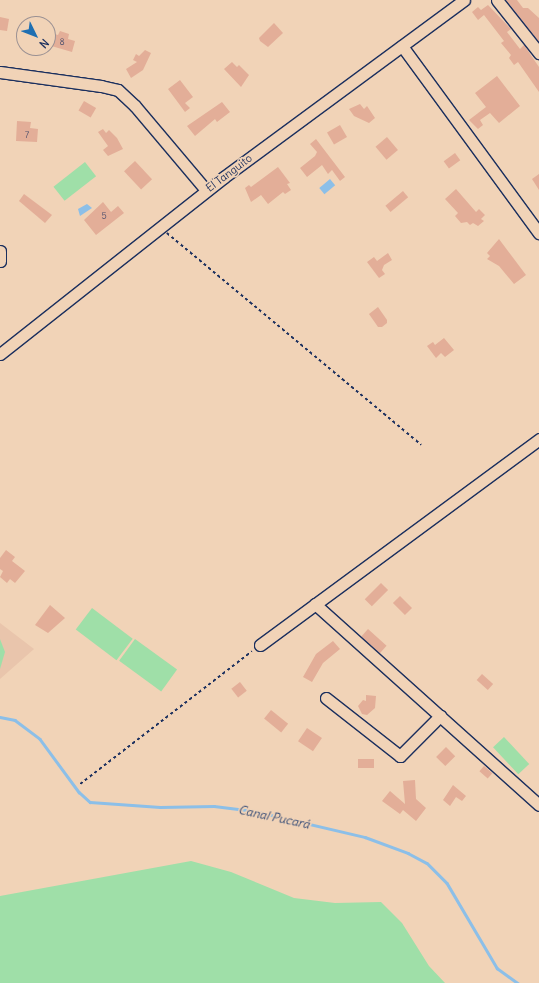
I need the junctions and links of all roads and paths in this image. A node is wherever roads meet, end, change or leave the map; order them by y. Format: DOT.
graph roads {
  1 [pos="464,0"];
  2 [pos="497,0"];
  3 [pos="402,46"];
  4 [pos="539,53"];
  5 [pos="0,72"];
  6 [pos="206,190"];
  7 [pos="159,227"];
  8 [pos="539,233"];
  9 [pos="0,251"];
  10 [pos="0,261"];
  11 [pos="0,354"];
  12 [pos="539,439"];
  13 [pos="422,445"];
  14 [pos="315,604"];
  15 [pos="260,645"];
  16 [pos="326,698"];
  17 [pos="440,716"];
  18 [pos="80,784"];
  19 [pos="539,805"];
  1 -- 3 [label="street, El Tanguito"];
  2 -- 4 [label="street"];
  3 -- 6 [label="street, El Tanguito"];
  3 -- 8 [label="street"];
  5 -- 6 [label="street"];
  6 -- 7 [label="street, El Tanguito"];
  7 -- 11 [label="street, El Tanguito"];
  7 -- 13 [label="path"];
  9 -- 10 [label="street"];
  12 -- 14 [label="street"];
  14 -- 15 [label="street"];
  14 -- 17 [label="street"];
  15 -- 18 [label="path"];
  16 -- 17 [label="street"];
  17 -- 19 [label="street"];
}
